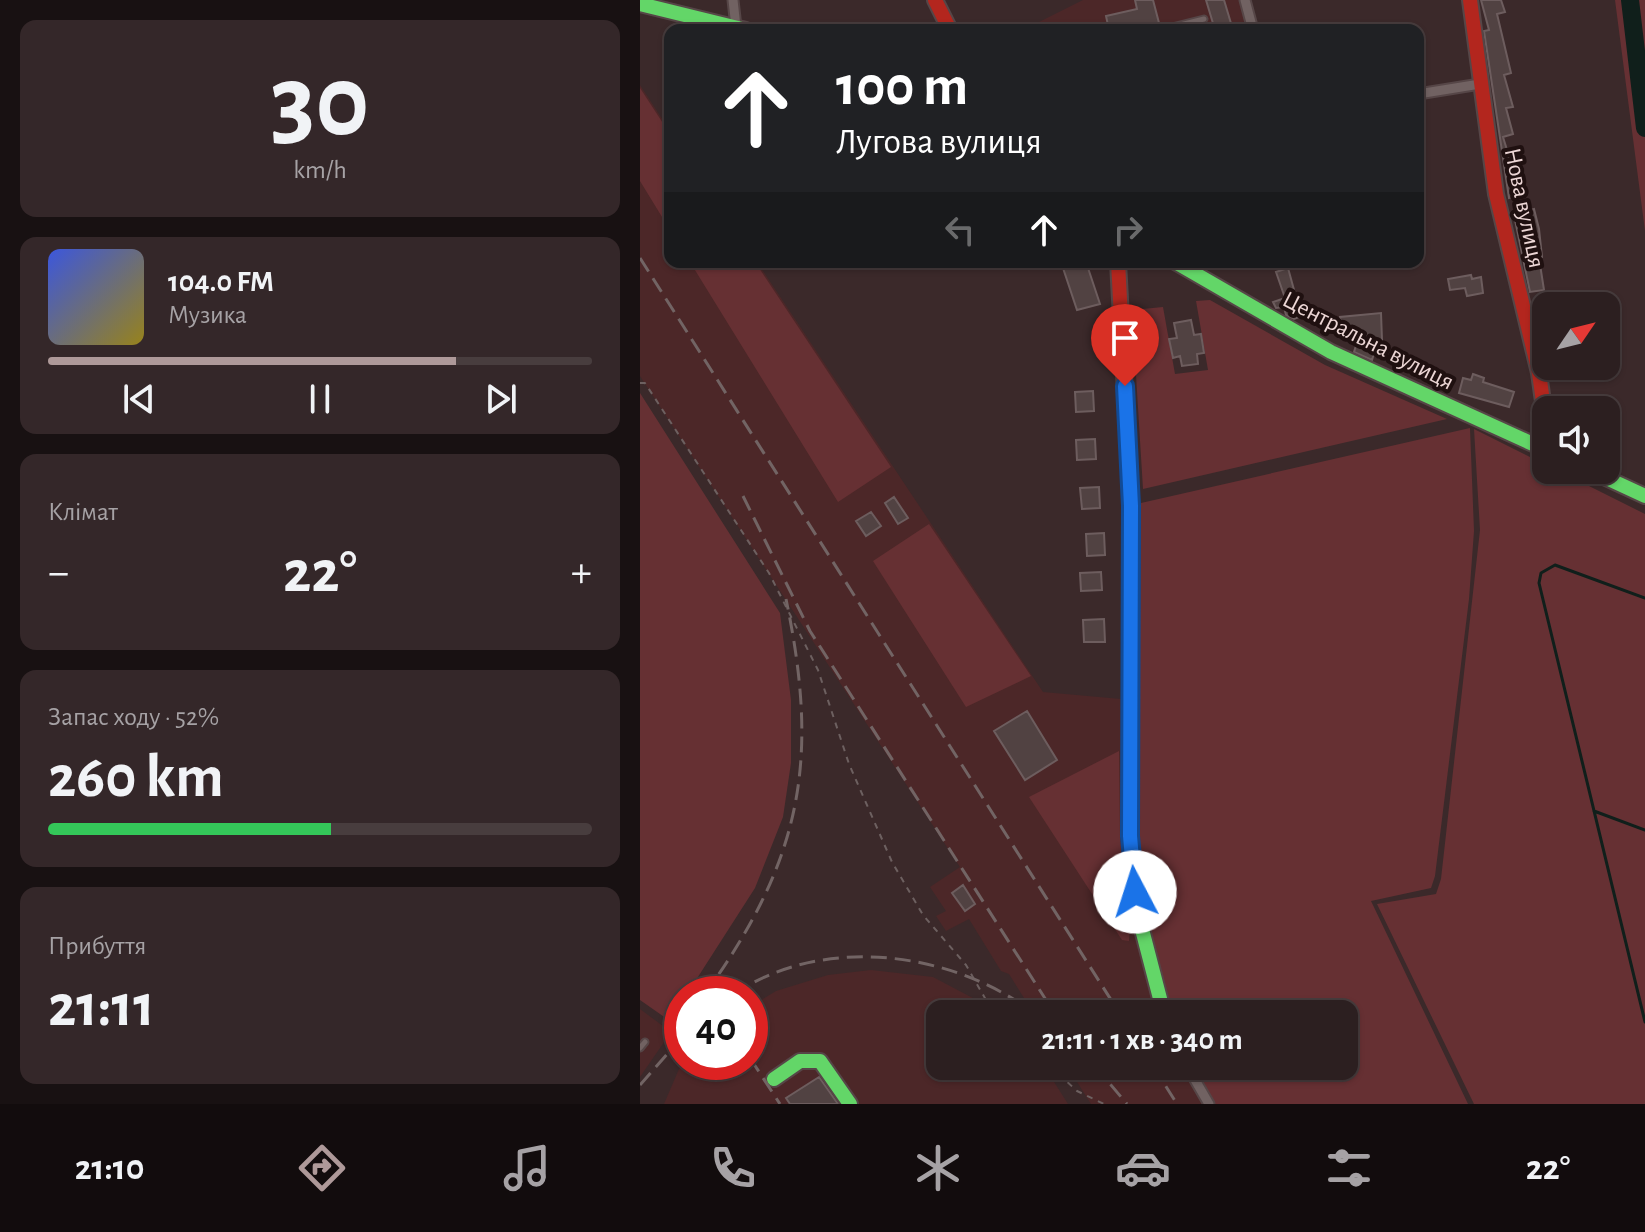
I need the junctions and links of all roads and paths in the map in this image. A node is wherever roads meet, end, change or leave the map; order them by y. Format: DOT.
graph roads {
  1 [pos="733,0"];
  2 [pos="935,0"];
  3 [pos="1245,0"];
  4 [pos="1470,0"];
  5 [pos="640,4"];
  6 [pos="1204,19"];
  7 [pos="721,24"];
  8 [pos="740,24"];
  9 [pos="947,24"];
  10 [pos="1184,24"];
  11 [pos="1251,24"];
  12 [pos="1480,84"];
  13 [pos="1424,93"];
  14 [pos="1120,268"];
  15 [pos="1185,268"];
  16 [pos="640,383"];
  17 [pos="1542,396"];
  18 [pos="1532,444"];
  19 [pos="1619,484"];
  20 [pos="1645,496"];
  21 [pos="986,1000"];
  22 [pos="1160,1000"];
  23 [pos="645,1042"];
  24 [pos="640,1048"];
  25 [pos="774,1079"];
  26 [pos="1065,1080"];
  27 [pos="1195,1080"];
  28 [pos="850,1104"];
  29 [pos="1104,1104"];
  30 [pos="1209,1104"];
  1 -- 8 [label="street"];
  2 -- 9 [label="street"];
  3 -- 11 [label="street"];
  4 -- 12 [label="street, Нова вулиця"];
  5 -- 7 [label="street"];
  6 -- 10 [label="lane"];
  12 -- 13 [label="street"];
  12 -- 17 [label="street, Нова вулиця"];
  14 -- 22 [label="street"];
  15 -- 18 [label="street, Центральна вулиця"];
  16 -- 21 [label="path"];
  19 -- 20 [label="street"];
  23 -- 24 [label="lane"];
  25 -- 28 [label="street"];
  26 -- 29 [label="path"];
  27 -- 30 [label="street"];
}
